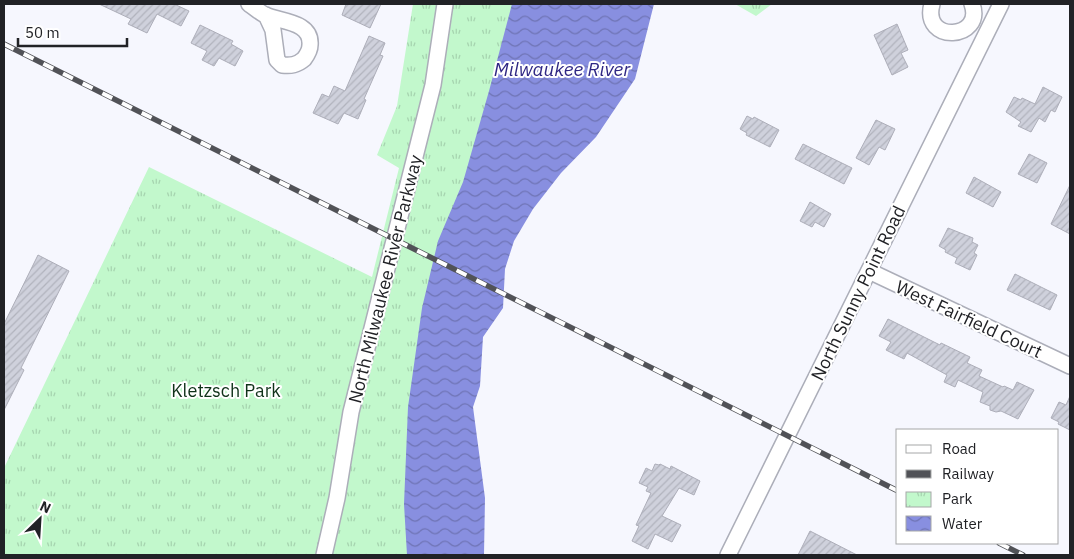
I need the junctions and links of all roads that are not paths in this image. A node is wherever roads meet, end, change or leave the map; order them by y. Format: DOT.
graph roads {
  1 [pos="249,4"];
  2 [pos="445,4"];
  3 [pos="932,4"];
  4 [pos="972,4"];
  5 [pos="1001,4"];
  6 [pos="266,15"];
  7 [pos="971,22"];
  8 [pos="987,31"];
  9 [pos="869,271"];
  10 [pos="1070,365"];
  11 [pos="324,555"];
  12 [pos="728,555"];
  1 -- 6 [label="street"];
  2 -- 11 [label="street, North Milwaukee River Parkway"];
  3 -- 7 [label="street"];
  4 -- 7 [label="street"];
  5 -- 8 [label="street, North Sunny Point Road"];
  7 -- 8 [label="street"];
  8 -- 9 [label="street, North Sunny Point Road"];
  9 -- 10 [label="street, West Fairfield Court"];
  9 -- 12 [label="street, North Sunny Point Road"];
}
